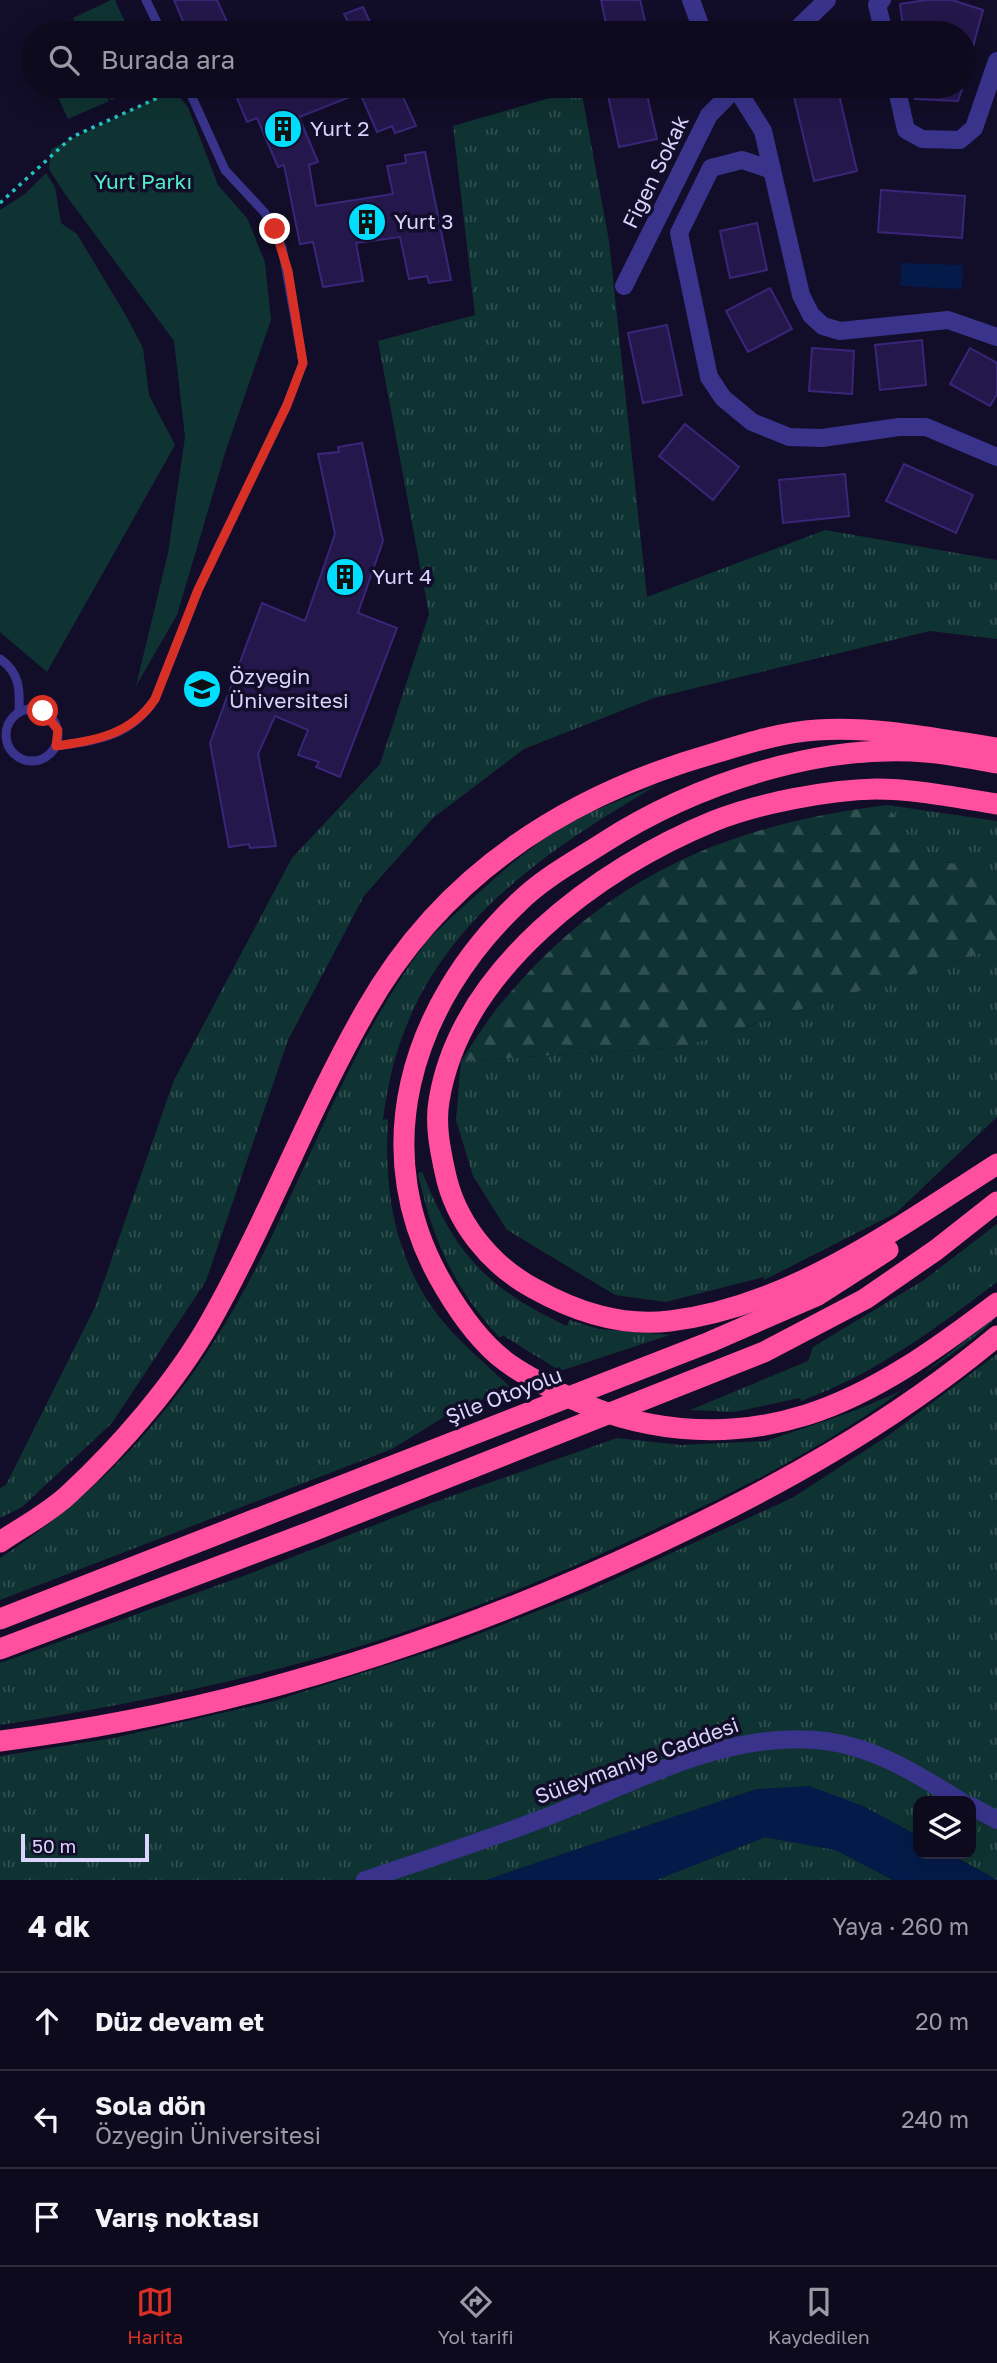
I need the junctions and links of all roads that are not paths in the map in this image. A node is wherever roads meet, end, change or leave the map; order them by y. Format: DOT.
graph roads {
  1 [pos="146,0"];
  2 [pos="691,0"];
  3 [pos="827,0"];
  4 [pos="882,0"];
  5 [pos="156,21"];
  6 [pos="699,21"];
  7 [pos="805,21"];
  8 [pos="881,21"];
  9 [pos="997,61"];
  10 [pos="192,98"];
  11 [pos="723,98"];
  12 [pos="738,98"];
  13 [pos="899,98"];
  14 [pos="772,170"];
  15 [pos="624,286"];
  16 [pos="997,337"];
  17 [pos="997,457"];
  18 [pos="0,659"];
  19 [pos="19,712"];
  20 [pos="56,746"];
  21 [pos="997,748"];
  22 [pos="997,763"];
  23 [pos="997,804"];
  24 [pos="997,1164"];
  25 [pos="997,1202"];
  26 [pos="997,1303"];
  27 [pos="997,1336"];
  28 [pos="0,1542"];
  29 [pos="0,1619"];
  30 [pos="0,1649"];
  31 [pos="0,1741"];
  32 [pos="953,1796"];
  33 [pos="976,1809"];
  34 [pos="997,1820"];
  35 [pos="365,1880"];
  1 -- 5 [label="lane"];
  2 -- 6 [label="street"];
  3 -- 7 [label="street"];
  4 -- 8 [label="street"];
  9 -- 13 [label="street"];
  10 -- 20 [label="lane"];
  11 -- 15 [label="street, Figen Sokak"];
  12 -- 14 [label="street"];
  14 -- 16 [label="street"];
  14 -- 17 [label="street"];
  18 -- 19 [label="lane"];
  19 -- 20 [label="lane"];
  19 -- 20 [label="lane"];
  21 -- 28 [label="highway"];
  22 -- 26 [label="highway"];
  23 -- 24 [label="highway"];
  24 -- 29 [label="highway, Şile Otoyolu"];
  25 -- 30 [label="highway"];
  27 -- 31 [label="highway"];
  32 -- 35 [label="street, Süleymaniye Caddesi"];
  33 -- 34 [label="street"];
}
